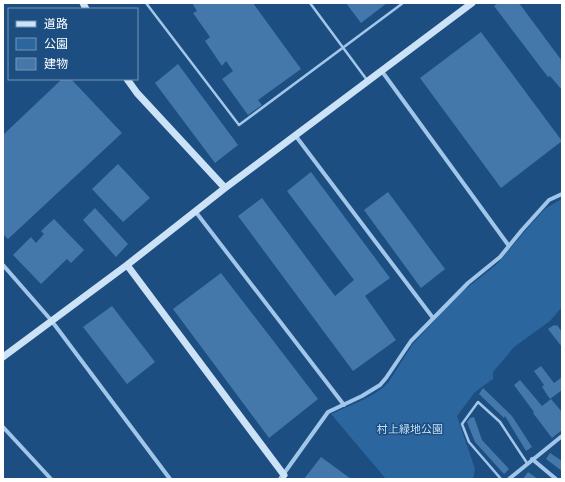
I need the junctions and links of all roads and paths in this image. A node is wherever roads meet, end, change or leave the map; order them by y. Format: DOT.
graph roads {
  1 [pos="146,3"];
  2 [pos="310,3"];
  3 [pos="403,3"];
  4 [pos="472,3"];
  5 [pos="343,48"];
  6 [pos="381,70"];
  7 [pos="128,80"];
  8 [pos="368,81"];
  9 [pos="295,135"];
  10 [pos="225,188"];
  11 [pos="562,194"];
  12 [pos="195,211"];
  13 [pos="509,246"];
  14 [pos="127,264"];
  15 [pos="3,265"];
  16 [pos="433,318"];
  17 [pos="51,320"];
  18 [pos="3,357"];
  19 [pos="344,405"];
  20 [pos="3,427"];
  21 [pos="562,436"];
  22 [pos="532,459"];
  23 [pos="528,463"];
  24 [pos="282,477"];
  25 [pos="512,478"];
  26 [pos="51,479"];
  27 [pos="170,479"];
  28 [pos="501,479"];
  29 [pos="556,479"];
  1 -- 5 [label="lane"];
  2 -- 5 [label="lane"];
  3 -- 5 [label="lane"];
  4 -- 6 [label="street"];
  5 -- 8 [label="lane"];
  6 -- 8 [label="street"];
  6 -- 13 [label="street"];
  7 -- 10 [label="street"];
  8 -- 9 [label="street"];
  9 -- 10 [label="street"];
  9 -- 16 [label="street"];
  10 -- 12 [label="street"];
  11 -- 13 [label="street"];
  12 -- 14 [label="street"];
  12 -- 19 [label="street"];
  13 -- 16 [label="street"];
  14 -- 17 [label="street"];
  14 -- 24 [label="street"];
  15 -- 17 [label="street"];
  16 -- 19 [label="street"];
  17 -- 18 [label="street"];
  17 -- 27 [label="street"];
  19 -- 24 [label="street"];
  20 -- 26 [label="street"];
  21 -- 22 [label="street"];
  22 -- 23 [label="street"];
  22 -- 29 [label="street"];
  23 -- 25 [label="street"];
  23 -- 28 [label="lane"];
}
